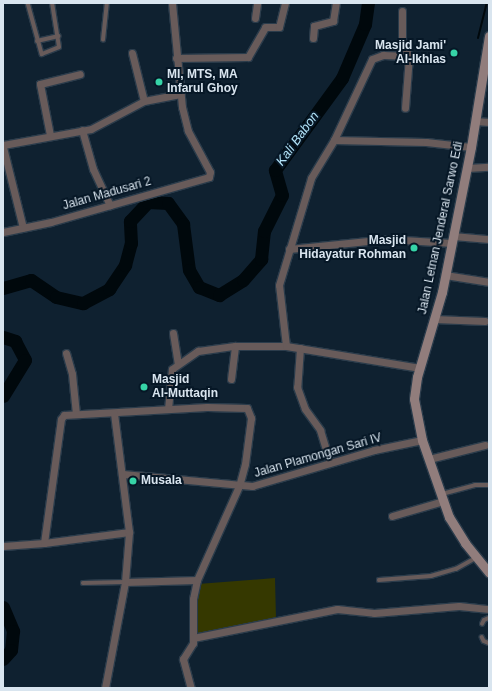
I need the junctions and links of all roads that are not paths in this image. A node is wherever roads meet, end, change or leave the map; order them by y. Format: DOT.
graph roads {
  1 [pos="28,3"];
  2 [pos="52,3"];
  3 [pos="107,3"];
  4 [pos="172,3"];
  5 [pos="258,3"];
  6 [pos="285,3"];
  7 [pos="336,3"];
  8 [pos="402,11"];
  9 [pos="255,18"];
  10 [pos="58,36"];
  11 [pos="489,36"];
  12 [pos="313,38"];
  13 [pos="103,40"];
  14 [pos="37,41"];
  15 [pos="488,48"];
  16 [pos="132,53"];
  17 [pos="409,56"];
  18 [pos="176,58"];
  19 [pos="80,74"];
  20 [pos="180,94"];
  21 [pos="144,101"];
  22 [pos="405,108"];
  23 [pos="475,121"];
  24 [pos="489,122"];
  25 [pos="82,130"];
  26 [pos="50,135"];
  27 [pos="334,140"];
  28 [pos="3,146"];
  29 [pos="471,147"];
  30 [pos="489,167"];
  31 [pos="467,168"];
  32 [pos="110,205"];
  33 [pos="23,228"];
  34 [pos="3,232"];
  35 [pos="489,239"];
  36 [pos="453,240"];
  37 [pos="289,249"];
  38 [pos="445,275"];
  39 [pos="489,282"];
  40 [pos="434,319"];
  41 [pos="485,321"];
  42 [pos="173,333"];
  43 [pos="235,346"];
  44 [pos="286,346"];
  45 [pos="300,348"];
  46 [pos="66,353"];
  47 [pos="178,363"];
  48 [pos="420,368"];
  49 [pos="232,379"];
  50 [pos="168,409"];
  51 [pos="114,413"];
  52 [pos="76,414"];
  53 [pos="422,440"];
  54 [pos="485,445"];
  55 [pos="429,459"];
  56 [pos="330,463"];
  57 [pos="123,474"];
  58 [pos="489,485"];
  59 [pos="239,486"];
  60 [pos="442,498"];
  61 [pos="392,516"];
  62 [pos="129,532"];
  63 [pos="44,544"];
  64 [pos="3,546"];
  65 [pos="476,558"];
  66 [pos="489,573"];
  67 [pos="197,580"];
  68 [pos="379,580"];
  69 [pos="125,582"];
  70 [pos="82,584"];
  71 [pos="489,608"];
  72 [pos="489,618"];
  73 [pos="482,624"];
  74 [pos="482,637"];
  75 [pos="193,638"];
  76 [pos="489,643"];
  77 [pos="105,688"];
  78 [pos="191,688"];
  1 -- 14 [label="lane"];
  2 -- 10 [label="lane"];
  3 -- 13 [label="lane"];
  4 -- 18 [label="street"];
  5 -- 9 [label="street"];
  6 -- 18 [label="street"];
  7 -- 12 [label="street"];
  8 -- 17 [label="street"];
  10 -- 14 [label="lane"];
  10 -- 14 [label="lane"];
  11 -- 15 [label="main road, Jalan Letnan Jenderal Sarwo Edi"];
  15 -- 23 [label="main road, Jalan Letnan Jenderal Sarwo Edi"];
  16 -- 21 [label="street"];
  17 -- 22 [label="street"];
  17 -- 27 [label="street"];
  18 -- 20 [label="street"];
  19 -- 26 [label="street"];
  20 -- 21 [label="street"];
  20 -- 32 [label="street, Jalan Madusari 2"];
  21 -- 25 [label="street"];
  23 -- 24 [label="street"];
  23 -- 29 [label="main road, Jalan Letnan Jenderal Sarwo Edi"];
  25 -- 26 [label="street"];
  25 -- 32 [label="street"];
  26 -- 28 [label="street"];
  27 -- 29 [label="street"];
  27 -- 37 [label="street"];
  28 -- 33 [label="street"];
  29 -- 31 [label="main road, Jalan Letnan Jenderal Sarwo Edi"];
  30 -- 31 [label="street"];
  31 -- 36 [label="main road, Jalan Letnan Jenderal Sarwo Edi"];
  32 -- 33 [label="street, Jalan Madusari 2"];
  33 -- 34 [label="street, Jalan Madusari 2"];
  35 -- 36 [label="street"];
  36 -- 37 [label="street"];
  36 -- 38 [label="main road, Jalan Letnan Jenderal Sarwo Edi"];
  37 -- 44 [label="street"];
  38 -- 39 [label="street"];
  38 -- 40 [label="main road, Jalan Letnan Jenderal Sarwo Edi"];
  40 -- 41 [label="street"];
  40 -- 48 [label="main road, Jalan Letnan Jenderal Sarwo Edi"];
  42 -- 47 [label="street"];
  43 -- 44 [label="street"];
  43 -- 47 [label="street"];
  43 -- 49 [label="street"];
  44 -- 45 [label="street"];
  45 -- 48 [label="street"];
  45 -- 56 [label="street"];
  46 -- 52 [label="street"];
  47 -- 50 [label="street"];
  48 -- 53 [label="main road, Jalan Letnan Jenderal Sarwo Edi"];
  50 -- 51 [label="street"];
  50 -- 59 [label="street"];
  51 -- 52 [label="street"];
  51 -- 57 [label="street"];
  52 -- 63 [label="street"];
  53 -- 55 [label="main road, Jalan Letnan Jenderal Sarwo Edi"];
  53 -- 56 [label="street, Jalan Plamongan Sari IV"];
  54 -- 55 [label="street"];
  55 -- 60 [label="main road, Jalan Letnan Jenderal Sarwo Edi"];
  56 -- 59 [label="street, Jalan Plamongan Sari IV"];
  57 -- 59 [label="street, Jalan Plamongan Sari IV"];
  57 -- 62 [label="street"];
  58 -- 60 [label="lane"];
  59 -- 67 [label="street"];
  60 -- 61 [label="street"];
  60 -- 65 [label="main road, Jalan Letnan Jenderal Sarwo Edi"];
  62 -- 63 [label="street"];
  62 -- 69 [label="street"];
  63 -- 64 [label="street"];
  65 -- 66 [label="main road, Jalan Letnan Jenderal Sarwo Edi"];
  65 -- 68 [label="lane"];
  67 -- 69 [label="street"];
  67 -- 75 [label="street"];
  69 -- 70 [label="lane"];
  69 -- 77 [label="street"];
  71 -- 75 [label="street"];
  72 -- 73 [label="lane"];
  74 -- 76 [label="lane"];
  75 -- 78 [label="street"];
}
